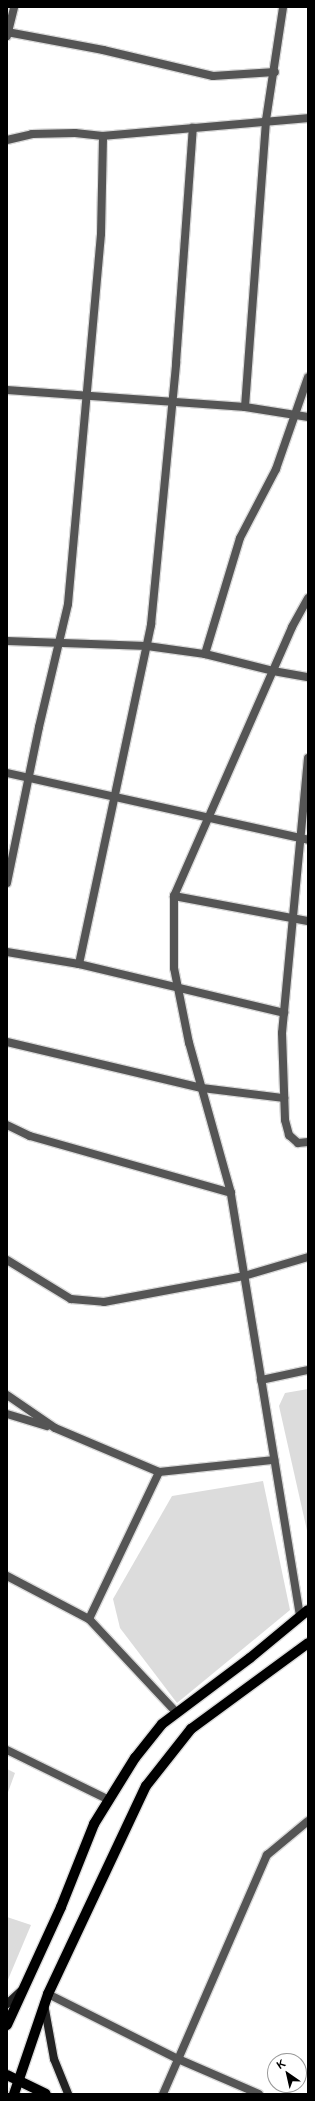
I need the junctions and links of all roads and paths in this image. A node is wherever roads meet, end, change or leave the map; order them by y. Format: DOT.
graph roads {
  1 [pos="14,7"];
  2 [pos="283,7"];
  3 [pos="7,34"];
  4 [pos="275,72"];
  5 [pos="308,118"];
  6 [pos="266,120"];
  7 [pos="193,128"];
  8 [pos="103,136"];
  9 [pos="7,140"];
  10 [pos="308,377"];
  11 [pos="7,390"];
  12 [pos="86,395"];
  13 [pos="172,402"];
  14 [pos="245,407"];
  15 [pos="296,415"];
  16 [pos="308,417"];
  17 [pos="308,598"];
  18 [pos="7,641"];
  19 [pos="58,643"];
  20 [pos="147,646"];
  21 [pos="205,654"];
  22 [pos="273,671"];
  23 [pos="308,677"];
  24 [pos="308,758"];
  25 [pos="7,773"];
  26 [pos="29,778"];
  27 [pos="113,797"];
  28 [pos="209,820"];
  29 [pos="304,839"];
  30 [pos="7,883"];
  31 [pos="174,896"];
  32 [pos="293,917"];
  33 [pos="308,921"];
  34 [pos="7,952"];
  35 [pos="80,964"];
  36 [pos="178,990"];
  37 [pos="284,1013"];
  38 [pos="7,1042"];
  39 [pos="202,1088"];
  40 [pos="284,1098"];
  41 [pos="7,1125"];
  42 [pos="308,1142"];
  43 [pos="231,1193"];
  44 [pos="308,1257"];
  45 [pos="7,1260"];
  46 [pos="244,1276"];
  47 [pos="308,1370"];
  48 [pos="261,1380"];
  49 [pos="7,1395"];
  50 [pos="7,1414"];
  51 [pos="55,1428"];
  52 [pos="274,1460"];
  53 [pos="159,1472"];
  54 [pos="7,1576"];
  55 [pos="304,1613"];
  56 [pos="89,1619"];
  57 [pos="308,1643"];
  58 [pos="178,1713"];
  59 [pos="7,1750"];
  60 [pos="109,1800"];
  61 [pos="308,1821"];
  62 [pos="23,1989"];
  63 [pos="48,1994"];
  64 [pos="7,2004"];
  65 [pos="44,2004"];
  66 [pos="7,2025"];
  67 [pos="178,2059"];
  68 [pos="7,2075"];
  69 [pos="19,2080"];
  70 [pos="14,2094"];
  71 [pos="46,2094"];
  72 [pos="68,2094"];
  73 [pos="163,2094"];
  74 [pos="258,2094"];
  1 -- 3 [label="street"];
  2 -- 4 [label="street"];
  3 -- 4 [label="street"];
  4 -- 6 [label="street"];
  5 -- 6 [label="street"];
  6 -- 7 [label="street"];
  6 -- 14 [label="street"];
  7 -- 8 [label="street"];
  7 -- 13 [label="street"];
  8 -- 9 [label="street"];
  8 -- 12 [label="street"];
  10 -- 15 [label="street"];
  11 -- 12 [label="street"];
  12 -- 13 [label="street"];
  12 -- 19 [label="street"];
  13 -- 14 [label="street"];
  13 -- 20 [label="street"];
  14 -- 15 [label="street"];
  15 -- 16 [label="street"];
  15 -- 21 [label="street"];
  17 -- 22 [label="street"];
  18 -- 19 [label="street"];
  19 -- 20 [label="street"];
  19 -- 26 [label="street"];
  20 -- 21 [label="street"];
  20 -- 27 [label="street"];
  21 -- 22 [label="street"];
  22 -- 23 [label="street"];
  22 -- 28 [label="street"];
  24 -- 29 [label="street"];
  25 -- 26 [label="street"];
  26 -- 27 [label="street"];
  26 -- 30 [label="street"];
  27 -- 28 [label="street"];
  27 -- 35 [label="street"];
  28 -- 29 [label="street"];
  28 -- 31 [label="street"];
  29 -- 32 [label="street"];
  31 -- 32 [label="street"];
  31 -- 36 [label="street"];
  32 -- 33 [label="street"];
  32 -- 37 [label="street"];
  34 -- 35 [label="street"];
  35 -- 36 [label="street"];
  36 -- 37 [label="street"];
  36 -- 39 [label="street"];
  37 -- 40 [label="street"];
  38 -- 39 [label="street"];
  39 -- 40 [label="street"];
  39 -- 43 [label="street"];
  40 -- 42 [label="street"];
  41 -- 43 [label="street"];
  43 -- 46 [label="street"];
  44 -- 46 [label="street"];
  45 -- 46 [label="street"];
  46 -- 48 [label="street"];
  47 -- 48 [label="street"];
  48 -- 52 [label="street"];
  49 -- 51 [label="street"];
  50 -- 51 [label="street"];
  51 -- 53 [label="street"];
  52 -- 53 [label="street"];
  52 -- 55 [label="street"];
  53 -- 56 [label="street"];
  54 -- 56 [label="street"];
  55 -- 58 [label="main road"];
  56 -- 58 [label="street"];
  57 -- 63 [label="main road"];
  58 -- 60 [label="main road"];
  59 -- 60 [label="street"];
  60 -- 62 [label="main road"];
  61 -- 67 [label="street"];
  62 -- 64 [label="main road"];
  62 -- 66 [label="main road"];
  63 -- 65 [label="main road"];
  63 -- 67 [label="street"];
  65 -- 69 [label="main road"];
  65 -- 72 [label="main road"];
  67 -- 73 [label="street"];
  67 -- 74 [label="street"];
  68 -- 69 [label="main road"];
  69 -- 70 [label="main road"];
  69 -- 71 [label="main road"];
}
